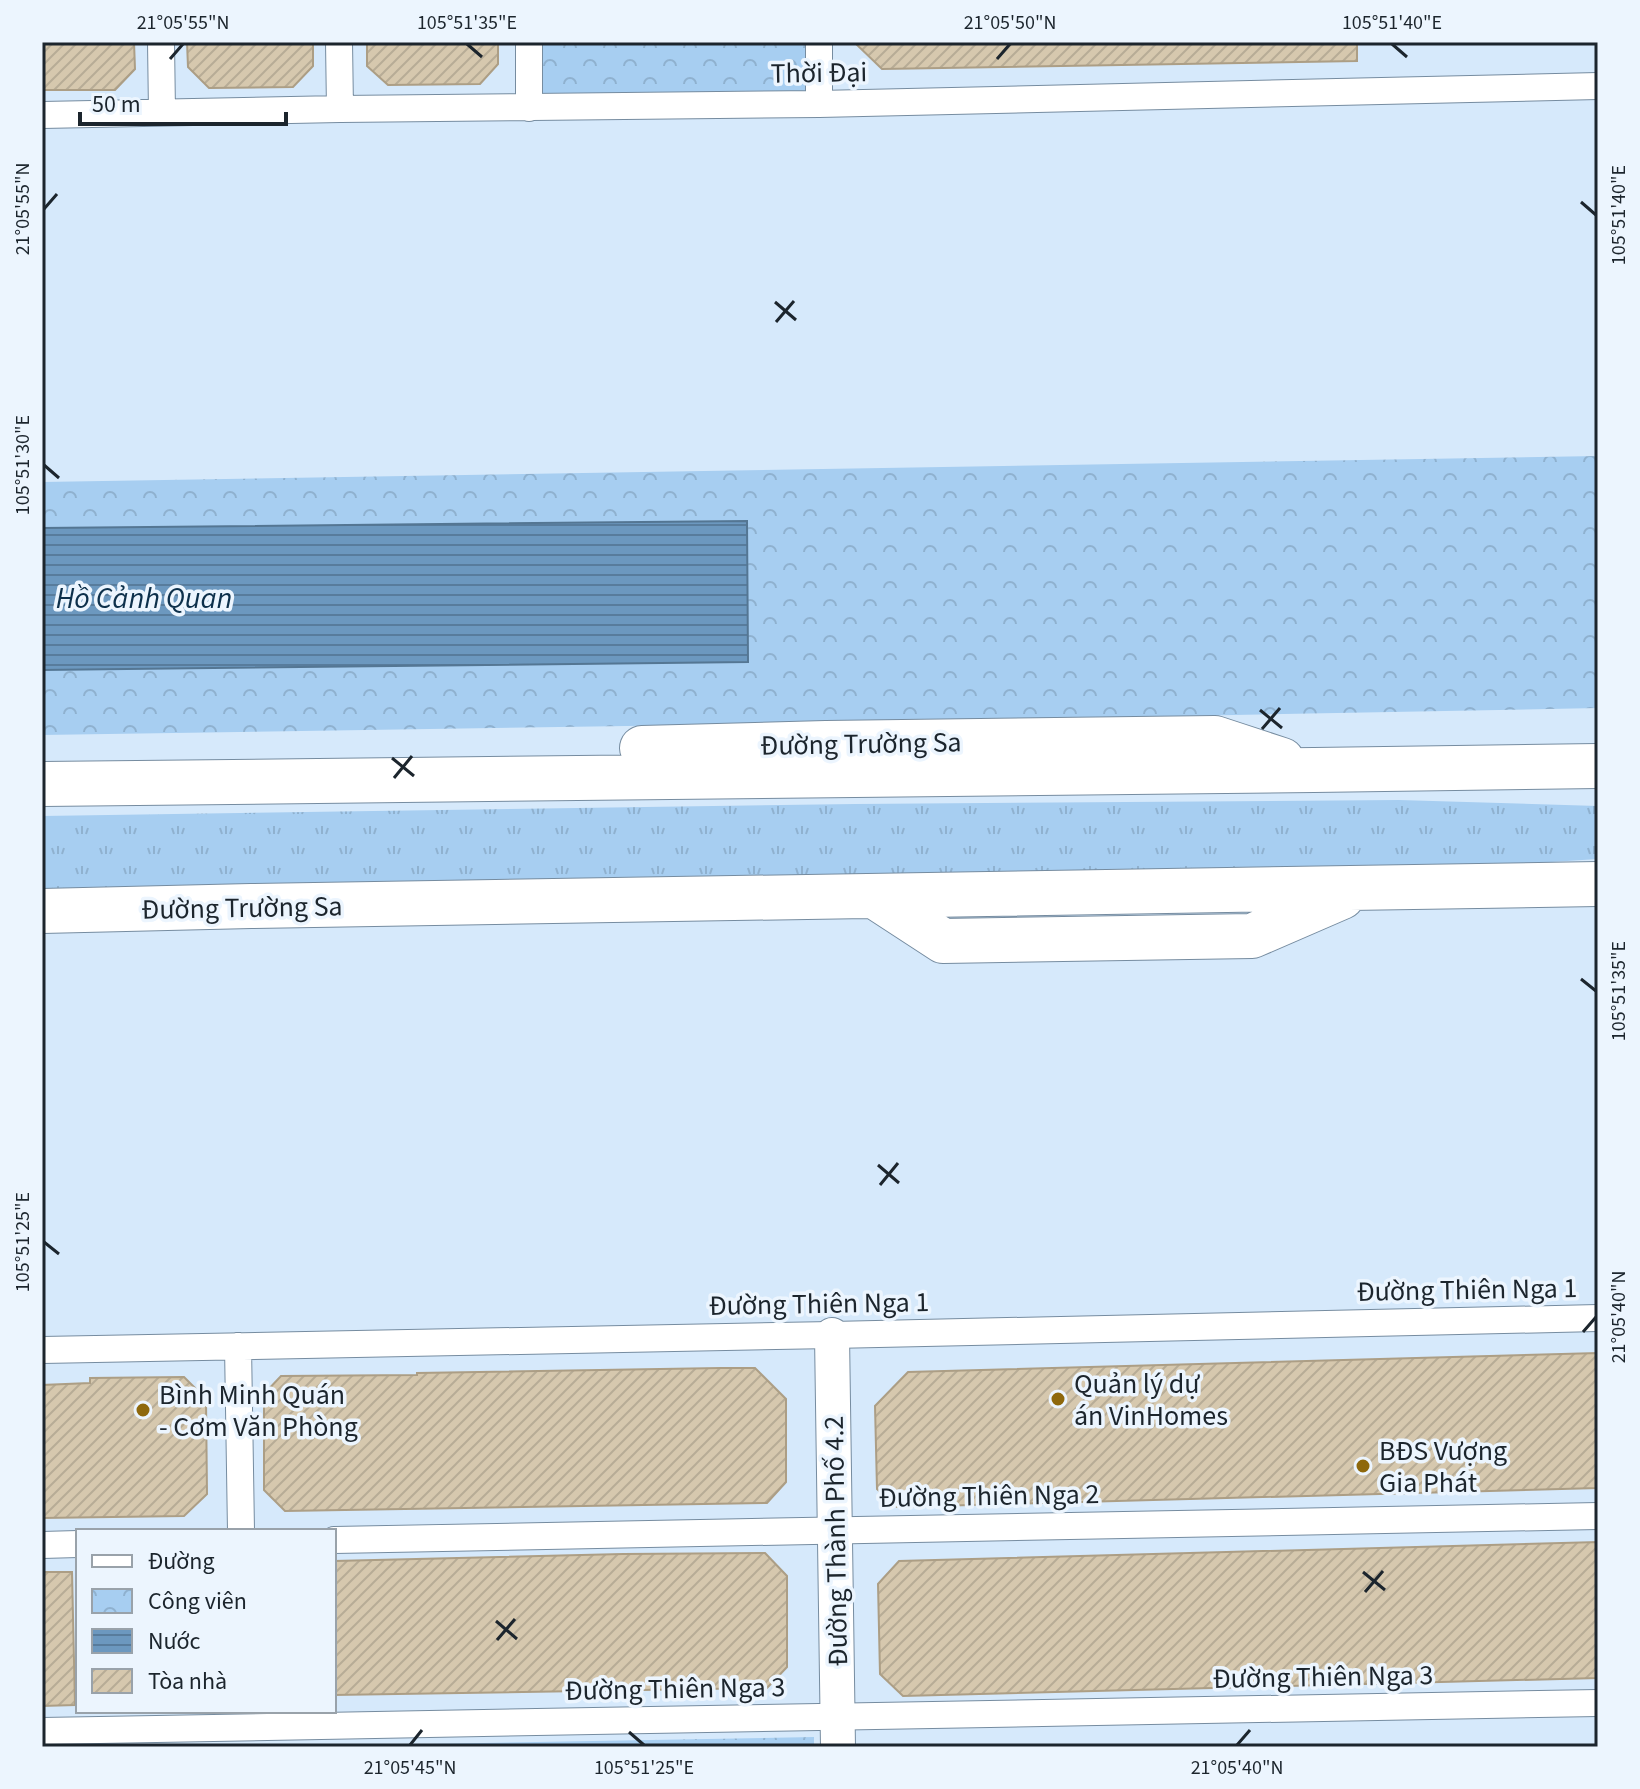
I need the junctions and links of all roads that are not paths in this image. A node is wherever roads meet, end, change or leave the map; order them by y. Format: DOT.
graph roads {
  1 [pos="161,42"];
  2 [pos="339,42"];
  3 [pos="529,42"];
  4 [pos="819,42"];
  5 [pos="1598,86"];
  6 [pos="819,104"];
  7 [pos="529,108"];
  8 [pos="340,109"];
  9 [pos="162,112"];
  10 [pos="42,115"];
  11 [pos="1598,766"];
  12 [pos="42,784"];
  13 [pos="1598,884"];
  14 [pos="42,911"];
  15 [pos="1598,1318"];
  16 [pos="832,1335"];
  17 [pos="238,1346"];
  18 [pos="42,1350"];
  19 [pos="1598,1516"];
  20 [pos="241,1529"];
  21 [pos="835,1530"];
  22 [pos="336,1540"];
  23 [pos="76,1544"];
  24 [pos="42,1545"];
  25 [pos="1598,1703"];
  26 [pos="244,1728"];
  27 [pos="42,1731"];
  28 [pos="838,1732"];
  1 -- 9 [label="street"];
  2 -- 8 [label="street"];
  3 -- 7 [label="street"];
  4 -- 6 [label="street"];
  5 -- 6 [label="street, Thời Đại"];
  6 -- 7 [label="street, Thời Đại"];
  7 -- 8 [label="street, Thời Đại"];
  8 -- 9 [label="street, Thời Đại"];
  9 -- 10 [label="street, Thời Đại"];
  11 -- 12 [label="highway, Đường Trường Sa"];
  13 -- 14 [label="highway, Đường Trường Sa"];
  15 -- 16 [label="street, Đường Thiên Nga 1"];
  16 -- 17 [label="street, Đường Thiên Nga 1"];
  16 -- 21 [label="street, Đường Thành Phố 4.2"];
  17 -- 18 [label="street, Đường Thiên Nga 1"];
  17 -- 20 [label="street"];
  19 -- 21 [label="street, Đường Thiên Nga 2"];
  21 -- 22 [label="street, Đường Thiên Nga 2"];
  21 -- 28 [label="street, Đường Thành Phố 4.2"];
  23 -- 24 [label="street"];
  25 -- 28 [label="street, Đường Thiên Nga 3"];
  26 -- 27 [label="street, Đường Thiên Nga 3"];
  26 -- 28 [label="street, Đường Thiên Nga 3"];
}
